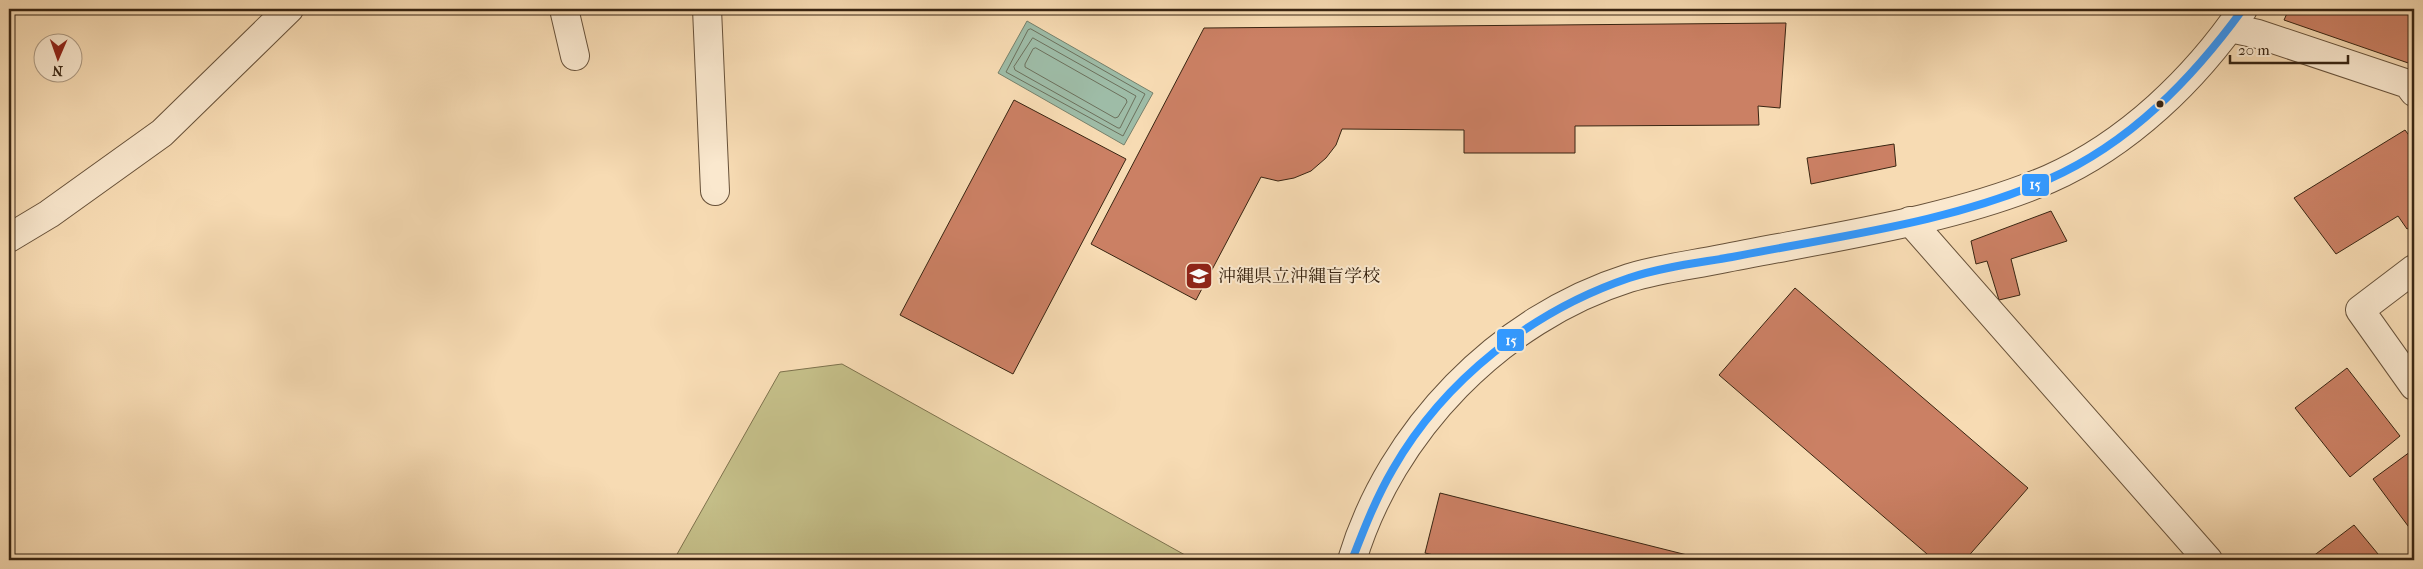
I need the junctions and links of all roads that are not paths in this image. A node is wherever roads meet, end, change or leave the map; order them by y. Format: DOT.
graph roads {
  1 [pos="290,9"];
  2 [pos="564,9"];
  3 [pos="707,9"];
  4 [pos="2236,19"];
  5 [pos="575,56"];
  6 [pos="2414,92"];
  7 [pos="715,192"];
  8 [pos="1910,221"];
  9 [pos="9,238"];
  10 [pos="2414,269"];
  11 [pos="2414,386"];
  12 [pos="1352,560"];
  13 [pos="2208,560"];
  1 -- 9 [label="street"];
  2 -- 5 [label="street"];
  3 -- 7 [label="street"];
  4 -- 6 [label="street"];
  4 -- 8 [label="street"];
  8 -- 12 [label="street"];
  8 -- 13 [label="street"];
  10 -- 11 [label="street"];
}
